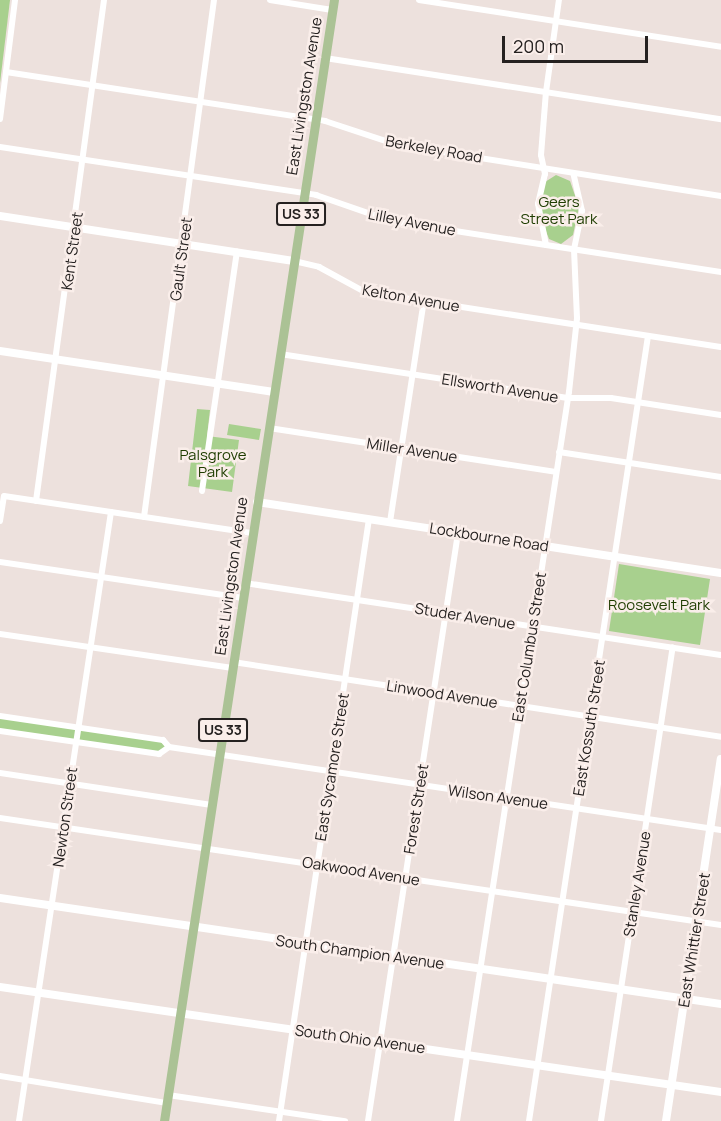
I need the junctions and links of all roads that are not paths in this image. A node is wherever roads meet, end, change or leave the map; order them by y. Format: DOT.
graph roads {
  1 [pos="15,0"];
  2 [pos="104,0"];
  3 [pos="214,0"];
  4 [pos="270,0"];
  5 [pos="419,0"];
  6 [pos="559,0"];
  7 [pos="333,5"];
  8 [pos="556,21"];
  9 [pos="721,47"];
  10 [pos="325,58"];
  11 [pos="6,72"];
  12 [pos="92,86"];
  13 [pos="546,92"];
  14 [pos="199,102"];
  15 [pos="0,119"];
  16 [pos="721,119"];
  17 [pos="316,120"];
  18 [pos="0,147"];
  19 [pos="84,160"];
  20 [pos="543,168"];
  21 [pos="573,173"];
  22 [pos="191,176"];
  23 [pos="304,193"];
  24 [pos="721,196"];
  25 [pos="0,216"];
  26 [pos="76,228"];
  27 [pos="183,244"];
  28 [pos="546,245"];
  29 [pos="574,249"];
  30 [pos="237,252"];
  31 [pos="294,261"];
  32 [pos="721,272"];
  33 [pos="424,301"];
  34 [pos="576,325"];
  35 [pos="648,336"];
  36 [pos="721,347"];
  37 [pos="0,351"];
  38 [pos="280,354"];
  39 [pos="57,359"];
  40 [pos="164,375"];
  41 [pos="412,375"];
  42 [pos="218,383"];
  43 [pos="274,392"];
  44 [pos="568,398"];
  45 [pos="638,402"];
  46 [pos="721,415"];
  47 [pos="269,428"];
  48 [pos="401,448"];
  49 [pos="559,452"];
  50 [pos="629,463"];
  51 [pos="556,472"];
  52 [pos="721,477"];
  53 [pos="202,491"];
  54 [pos="36,501"];
  55 [pos="257,502"];
  56 [pos="111,512"];
  57 [pos="0,517"];
  58 [pos="144,517"];
  59 [pos="369,519"];
  60 [pos="390,522"];
  61 [pos="253,533"];
  62 [pos="458,533"];
  63 [pos="544,546"];
  64 [pos="615,557"];
  65 [pos="0,562"];
  66 [pos="721,573"];
  67 [pos="101,577"];
  68 [pos="245,583"];
  69 [pos="243,598"];
  70 [pos="357,600"];
  71 [pos="446,613"];
  72 [pos="532,626"];
  73 [pos="0,634"];
  74 [pos="603,637"];
  75 [pos="673,647"];
  76 [pos="91,648"];
  77 [pos="721,655"];
  78 [pos="233,665"];
  79 [pos="345,680"];
  80 [pos="433,693"];
  81 [pos="520,706"];
  82 [pos="0,716"];
  83 [pos="591,717"];
  84 [pos="79,727"];
  85 [pos="661,728"];
  86 [pos="0,731"];
  87 [pos="721,737"];
  88 [pos="76,742"];
  89 [pos="169,747"];
  90 [pos="219,755"];
  91 [pos="721,759"];
  92 [pos="331,772"];
  93 [pos="0,773"];
  94 [pos="70,784"];
  95 [pos="419,785"];
  96 [pos="506,798"];
  97 [pos="212,805"];
  98 [pos="577,809"];
  99 [pos="0,818"];
  100 [pos="647,818"];
  101 [pos="63,827"];
  102 [pos="711,828"];
  103 [pos="721,830"];
  104 [pos="205,848"];
  105 [pos="317,865"];
  106 [pos="405,878"];
  107 [pos="492,891"];
  108 [pos="0,898"];
  109 [pos="563,901"];
  110 [pos="52,906"];
  111 [pos="633,912"];
  112 [pos="696,921"];
  113 [pos="721,925"];
  114 [pos="193,928"];
  115 [pos="305,944"];
  116 [pos="393,957"];
  117 [pos="480,969"];
  118 [pos="551,980"];
  119 [pos="0,987"];
  120 [pos="621,990"];
  121 [pos="38,992"];
  122 [pos="685,999"];
  123 [pos="721,1004"];
  124 [pos="180,1013"];
  125 [pos="292,1029"];
  126 [pos="380,1042"];
  127 [pos="468,1055"];
  128 [pos="538,1065"];
  129 [pos="608,1075"];
  130 [pos="0,1076"];
  131 [pos="25,1080"];
  132 [pos="672,1084"];
  133 [pos="721,1092"];
  134 [pos="167,1099"];
  135 [pos="280,1112"];
  136 [pos="19,1121"];
  137 [pos="164,1121"];
  138 [pos="279,1121"];
  139 [pos="345,1121"];
  140 [pos="368,1121"];
  141 [pos="457,1121"];
  142 [pos="529,1121"];
  143 [pos="602,1121"];
  144 [pos="666,1121"];
  1 -- 11 [label="street"];
  2 -- 12 [label="street, Kent Street"];
  3 -- 14 [label="street, Gault Street"];
  4 -- 7 [label="street"];
  5 -- 8 [label="street"];
  6 -- 8 [label="street"];
  7 -- 10 [label="main road, East Livingston Avenue / US 33"];
  8 -- 9 [label="street"];
  8 -- 13 [label="street"];
  10 -- 13 [label="street"];
  10 -- 17 [label="main road, East Livingston Avenue / US 33"];
  11 -- 12 [label="street, Berkeley Road"];
  11 -- 15 [label="street"];
  12 -- 14 [label="street, Berkeley Road"];
  12 -- 19 [label="street, Kent Street"];
  13 -- 16 [label="street"];
  13 -- 20 [label="street"];
  14 -- 17 [label="street, Berkeley Road"];
  14 -- 22 [label="street, Gault Street"];
  17 -- 20 [label="street, Berkeley Road"];
  17 -- 23 [label="main road, East Livingston Avenue / US 33"];
  18 -- 19 [label="street, Lilley Avenue"];
  19 -- 22 [label="street, Lilley Avenue"];
  19 -- 26 [label="street, Kent Street"];
  20 -- 21 [label="street, Berkeley Road"];
  20 -- 28 [label="street"];
  21 -- 24 [label="street, Berkeley Road"];
  21 -- 29 [label="street, East Columbus Street"];
  22 -- 23 [label="street, Lilley Avenue"];
  22 -- 27 [label="street, Gault Street"];
  23 -- 28 [label="street, Lilley Avenue"];
  23 -- 31 [label="main road, East Livingston Avenue / US 33"];
  25 -- 26 [label="street, Kelton Avenue"];
  26 -- 27 [label="street, Kelton Avenue"];
  26 -- 39 [label="street, Kent Street"];
  27 -- 30 [label="street, Kelton Avenue"];
  27 -- 40 [label="street, Gault Street"];
  28 -- 29 [label="street, Lilley Avenue"];
  29 -- 32 [label="street, Lilley Avenue"];
  29 -- 34 [label="street, East Columbus Street"];
  30 -- 31 [label="street, Kelton Avenue"];
  30 -- 42 [label="street"];
  31 -- 33 [label="street, Kelton Avenue"];
  31 -- 38 [label="main road, East Livingston Avenue / US 33"];
  33 -- 34 [label="street, Kelton Avenue"];
  33 -- 41 [label="street"];
  34 -- 35 [label="street, Kelton Avenue"];
  34 -- 44 [label="street, East Columbus Street"];
  35 -- 36 [label="street, Kelton Avenue"];
  35 -- 45 [label="street, East Kossuth Street"];
  37 -- 39 [label="street"];
  38 -- 41 [label="street, Ellsworth Avenue"];
  38 -- 43 [label="main road, East Livingston Avenue / US 33"];
  39 -- 40 [label="street"];
  39 -- 54 [label="street, Kent Street"];
  40 -- 42 [label="street"];
  40 -- 58 [label="street, Gault Street"];
  41 -- 44 [label="street, Ellsworth Avenue"];
  41 -- 48 [label="street"];
  42 -- 43 [label="street"];
  42 -- 53 [label="street"];
  43 -- 47 [label="main road, East Livingston Avenue / US 33"];
  44 -- 45 [label="street, Ellsworth Avenue"];
  44 -- 49 [label="street, East Columbus Street"];
  45 -- 46 [label="street, Ellsworth Avenue"];
  45 -- 50 [label="street, East Kossuth Street"];
  47 -- 48 [label="street, Miller Avenue"];
  47 -- 55 [label="main road, East Livingston Avenue / US 33"];
  48 -- 51 [label="street, Miller Avenue"];
  48 -- 60 [label="street"];
  49 -- 50 [label="street"];
  49 -- 51 [label="street, East Columbus Street"];
  50 -- 52 [label="street"];
  50 -- 64 [label="street, East Kossuth Street"];
  51 -- 63 [label="street, East Columbus Street"];
  54 -- 56 [label="street"];
  54 -- 57 [label="street"];
  55 -- 59 [label="street, Lockbourne Road"];
  55 -- 61 [label="main road, East Livingston Avenue / US 33"];
  56 -- 58 [label="street"];
  56 -- 67 [label="street, Newton Street"];
  58 -- 61 [label="street"];
  59 -- 60 [label="street, Lockbourne Road"];
  59 -- 70 [label="street, East Sycamore Street"];
  60 -- 62 [label="street, Lockbourne Road"];
  61 -- 68 [label="main road, East Livingston Avenue / US 33"];
  62 -- 63 [label="street, Lockbourne Road"];
  62 -- 71 [label="street, Forest Street"];
  63 -- 64 [label="street, Lockbourne Road"];
  63 -- 72 [label="street, East Columbus Street"];
  64 -- 66 [label="street, Lockbourne Road"];
  64 -- 74 [label="street, East Kossuth Street"];
  65 -- 67 [label="street"];
  67 -- 69 [label="street"];
  67 -- 76 [label="street, Newton Street"];
  68 -- 69 [label="main road, East Livingston Avenue / US 33"];
  68 -- 70 [label="street, Studer Avenue"];
  69 -- 78 [label="main road, East Livingston Avenue / US 33"];
  70 -- 71 [label="street, Studer Avenue"];
  70 -- 79 [label="street, East Sycamore Street"];
  71 -- 72 [label="street, Studer Avenue"];
  71 -- 80 [label="street, Forest Street"];
  72 -- 74 [label="street, Studer Avenue"];
  72 -- 81 [label="street, East Columbus Street"];
  73 -- 76 [label="street, Linwood Avenue"];
  74 -- 75 [label="street, Studer Avenue"];
  74 -- 83 [label="street, East Kossuth Street"];
  75 -- 77 [label="street, Studer Avenue"];
  75 -- 85 [label="street, Stanley Avenue"];
  76 -- 78 [label="street, Linwood Avenue"];
  76 -- 84 [label="street, Newton Street"];
  78 -- 79 [label="street, Linwood Avenue"];
  78 -- 90 [label="main road, East Livingston Avenue / US 33"];
  79 -- 80 [label="street, Linwood Avenue"];
  79 -- 92 [label="street, East Sycamore Street"];
  80 -- 81 [label="street, Linwood Avenue"];
  80 -- 95 [label="street, Forest Street"];
  81 -- 83 [label="street, Linwood Avenue"];
  81 -- 96 [label="street, East Columbus Street"];
  82 -- 84 [label="street, Wilson Avenue"];
  83 -- 85 [label="street, Linwood Avenue"];
  83 -- 98 [label="street, East Kossuth Street"];
  84 -- 88 [label="street, Newton Street"];
  84 -- 89 [label="street, Wilson Avenue"];
  85 -- 87 [label="street, Linwood Avenue"];
  85 -- 100 [label="street, Stanley Avenue"];
  86 -- 88 [label="street, Wilson Avenue"];
  88 -- 89 [label="street, Wilson Avenue"];
  88 -- 94 [label="street, Newton Street"];
  89 -- 90 [label="street, Wilson Avenue"];
  90 -- 92 [label="street, Wilson Avenue"];
  90 -- 97 [label="main road, East Livingston Avenue / US 33"];
  91 -- 102 [label="street, East Whittier Street"];
  92 -- 95 [label="street, Wilson Avenue"];
  92 -- 105 [label="street, East Sycamore Street"];
  93 -- 94 [label="street"];
  94 -- 97 [label="street"];
  94 -- 101 [label="street, Newton Street"];
  95 -- 96 [label="street, Wilson Avenue"];
  95 -- 106 [label="street, Forest Street"];
  96 -- 98 [label="street, Wilson Avenue"];
  96 -- 107 [label="street, East Columbus Street"];
  97 -- 104 [label="main road, East Livingston Avenue / US 33"];
  98 -- 100 [label="street, Wilson Avenue"];
  98 -- 109 [label="street, East Kossuth Street"];
  99 -- 101 [label="street, Oakwood Avenue"];
  100 -- 102 [label="street, Wilson Avenue"];
  100 -- 111 [label="street, Stanley Avenue"];
  101 -- 104 [label="street, Oakwood Avenue"];
  101 -- 110 [label="street, Newton Street"];
  102 -- 103 [label="street, Wilson Avenue"];
  102 -- 112 [label="street, East Whittier Street"];
  104 -- 105 [label="street, Oakwood Avenue"];
  104 -- 114 [label="main road, East Livingston Avenue / US 33"];
  105 -- 106 [label="street, Oakwood Avenue"];
  105 -- 115 [label="street, East Sycamore Street"];
  106 -- 107 [label="street, Oakwood Avenue"];
  106 -- 116 [label="street, Forest Street"];
  107 -- 109 [label="street, Oakwood Avenue"];
  107 -- 117 [label="street, East Columbus Street"];
  108 -- 110 [label="street, South Champion Avenue"];
  109 -- 111 [label="street, Oakwood Avenue"];
  109 -- 118 [label="street, East Kossuth Street"];
  110 -- 114 [label="street, South Champion Avenue"];
  110 -- 121 [label="street, Newton Street"];
  111 -- 112 [label="street, Oakwood Avenue"];
  111 -- 120 [label="street, Stanley Avenue"];
  112 -- 113 [label="street, Oakwood Avenue"];
  112 -- 122 [label="street, East Whittier Street"];
  114 -- 115 [label="street, South Champion Avenue"];
  114 -- 124 [label="main road, East Livingston Avenue / US 33"];
  115 -- 116 [label="street, South Champion Avenue"];
  115 -- 125 [label="street, East Sycamore Street"];
  116 -- 117 [label="street, South Champion Avenue"];
  116 -- 126 [label="street, Forest Street"];
  117 -- 118 [label="street, South Champion Avenue"];
  117 -- 127 [label="street, East Columbus Street"];
  118 -- 120 [label="street, South Champion Avenue"];
  118 -- 128 [label="street, East Kossuth Street"];
  119 -- 121 [label="street, South Ohio Avenue"];
  120 -- 122 [label="street, South Champion Avenue"];
  120 -- 129 [label="street, Stanley Avenue"];
  121 -- 124 [label="street, South Ohio Avenue"];
  121 -- 131 [label="street, Newton Street"];
  122 -- 123 [label="street, South Champion Avenue"];
  122 -- 132 [label="street, East Whittier Street"];
  124 -- 125 [label="street, South Ohio Avenue"];
  124 -- 134 [label="main road, East Livingston Avenue / US 33"];
  125 -- 126 [label="street, South Ohio Avenue"];
  125 -- 135 [label="street, East Sycamore Street"];
  126 -- 127 [label="street, South Ohio Avenue"];
  126 -- 140 [label="street, Forest Street"];
  127 -- 128 [label="street, South Ohio Avenue"];
  127 -- 141 [label="street, East Columbus Street"];
  128 -- 129 [label="street, South Ohio Avenue"];
  128 -- 142 [label="street, East Kossuth Street"];
  129 -- 132 [label="street, South Ohio Avenue"];
  129 -- 143 [label="street, Stanley Avenue"];
  130 -- 131 [label="street"];
  131 -- 134 [label="street"];
  131 -- 136 [label="street, Newton Street"];
  132 -- 133 [label="street, South Ohio Avenue"];
  132 -- 144 [label="street, East Whittier Street"];
  134 -- 135 [label="street"];
  134 -- 137 [label="main road, East Livingston Avenue / US 33"];
  135 -- 138 [label="street, East Sycamore Street"];
  135 -- 139 [label="street"];
}
